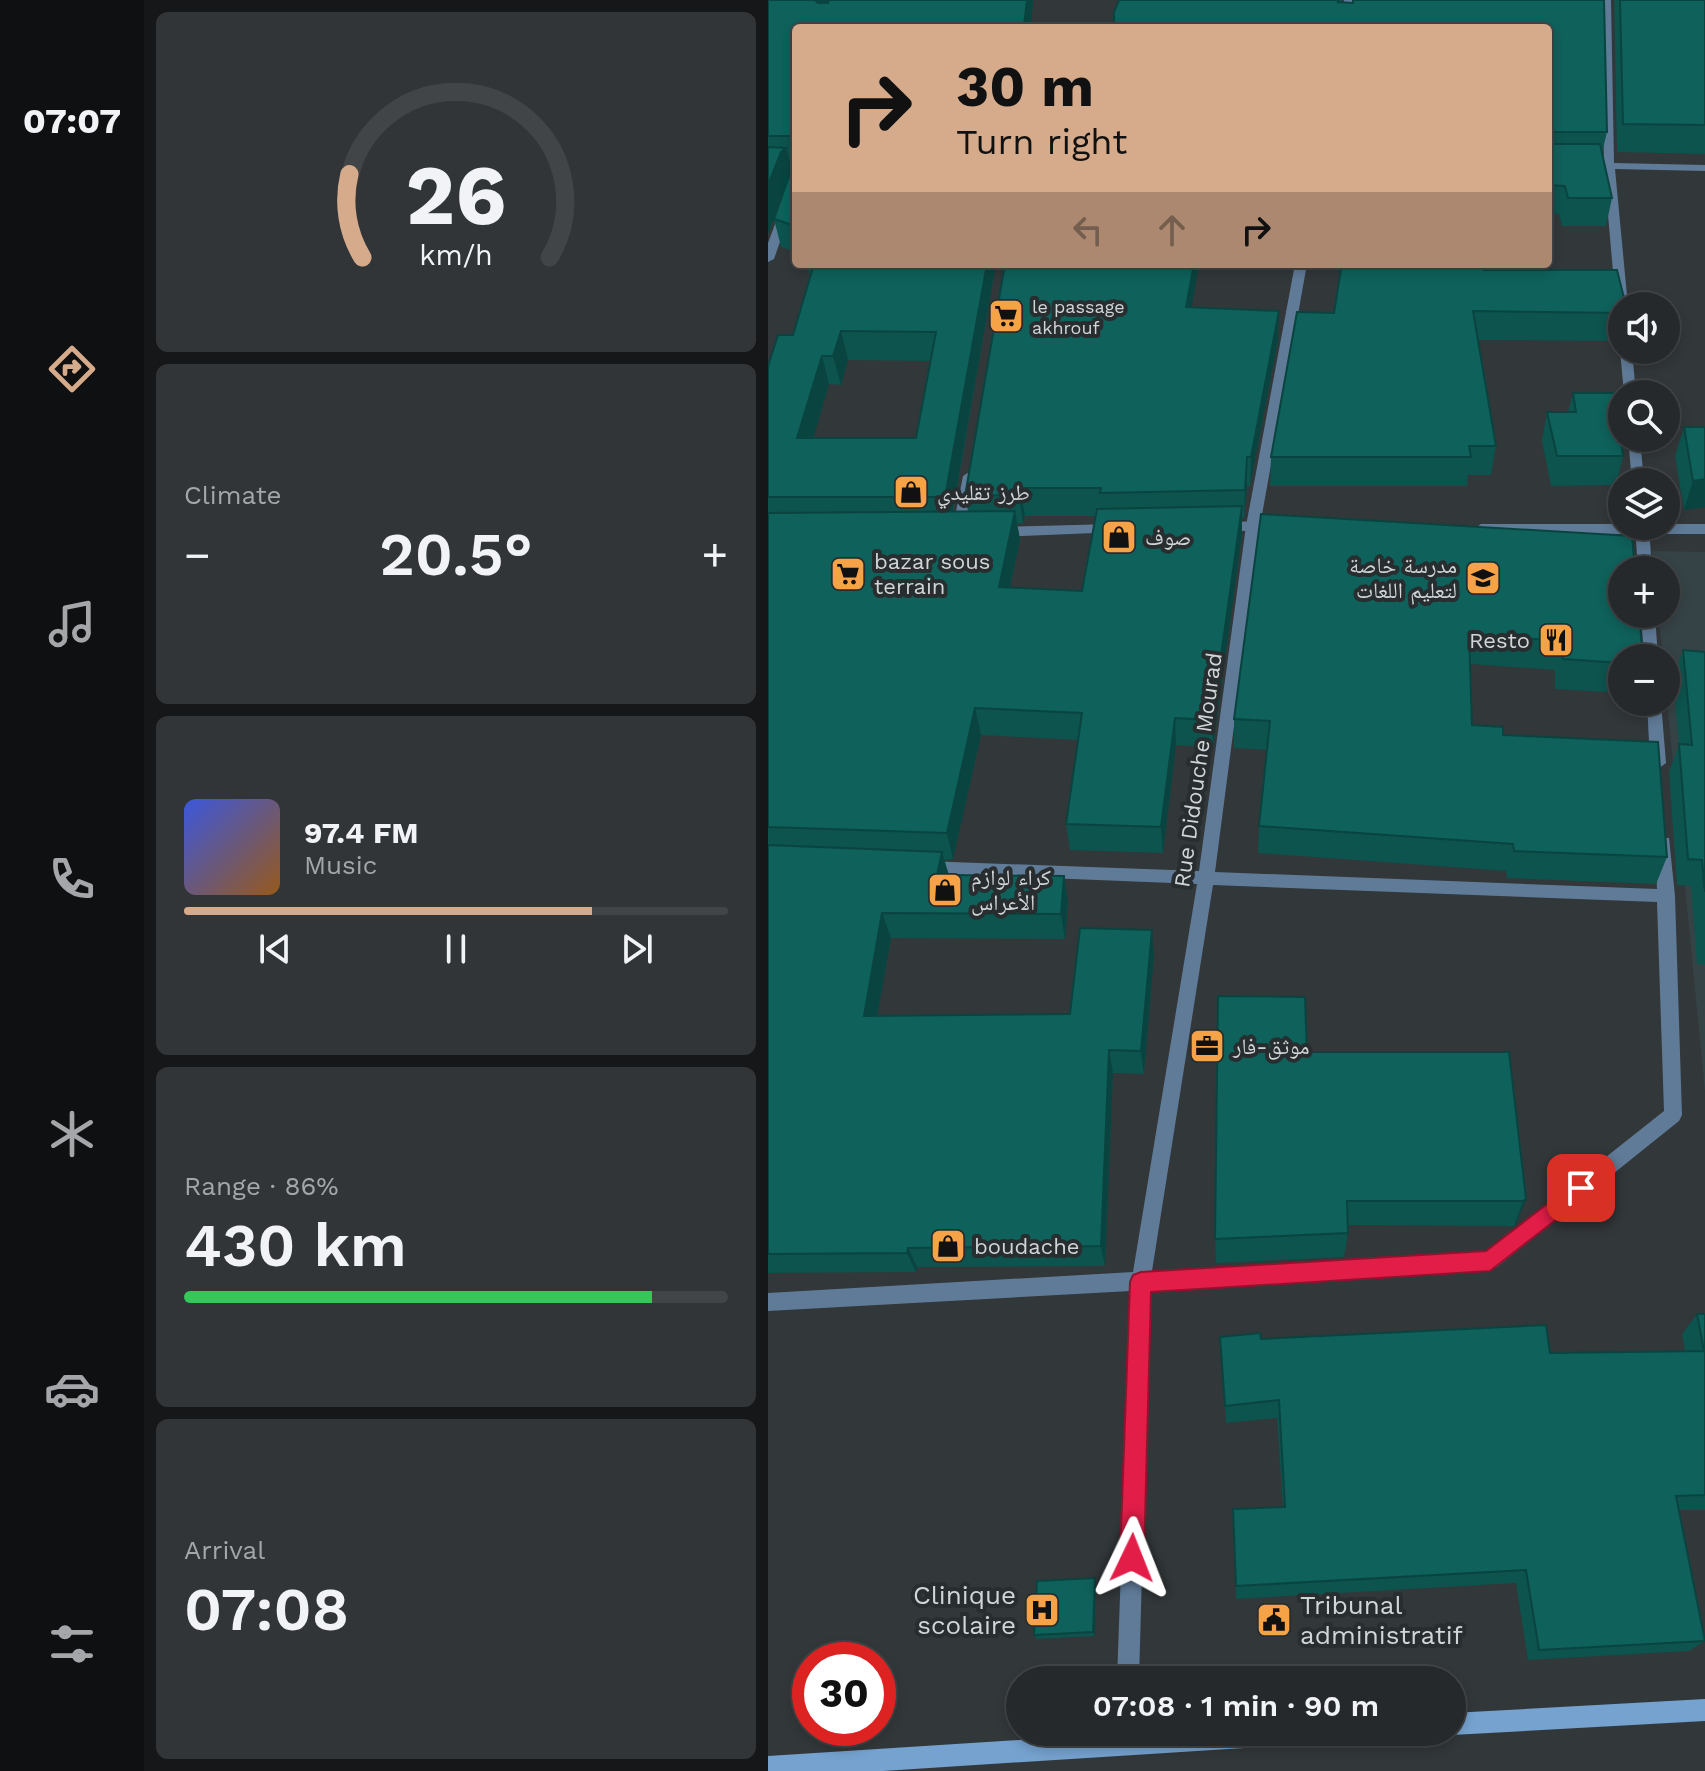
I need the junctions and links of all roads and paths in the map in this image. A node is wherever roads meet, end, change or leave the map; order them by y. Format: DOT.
graph roads {
  1 [pos="1349,0"];
  2 [pos="1604,0"];
  3 [pos="1345,24"];
  4 [pos="1609,165"];
  5 [pos="1579,166"];
  6 [pos="1705,168"];
  7 [pos="792,192"];
  8 [pos="768,259"];
  9 [pos="1300,268"];
  10 [pos="1621,292"];
  11 [pos="972,458"];
  12 [pos="1253,526"];
  13 [pos="1300,526"];
  14 [pos="1207,527"];
  15 [pos="1471,528"];
  16 [pos="1608,528"];
  17 [pos="1129,529"];
  18 [pos="1680,529"];
  19 [pos="1705,529"];
  20 [pos="990,532"];
  21 [pos="943,533"];
  22 [pos="959,533"];
  23 [pos="974,533"];
  24 [pos="1655,716"];
  25 [pos="1659,777"];
  26 [pos="1662,821"];
  27 [pos="909,867"];
  28 [pos="1206,879"];
  29 [pos="1667,896"];
  30 [pos="1141,1282"];
  31 [pos="768,1302"];
  32 [pos="1128,1666"];
  33 [pos="1705,1710"];
  34 [pos="1466,1723"];
  35 [pos="1027,1746"];
  36 [pos="768,1767"];
  1 -- 3 [label="street"];
  2 -- 4 [label="street"];
  4 -- 5 [label="street"];
  4 -- 6 [label="street"];
  4 -- 10 [label="street"];
  7 -- 8 [label="street"];
  9 -- 12 [label="street, Rue Didouche Mourad"];
  11 -- 22 [label="street"];
  12 -- 13 [label="street"];
  12 -- 14 [label="street"];
  12 -- 28 [label="street, Rue Didouche Mourad"];
  15 -- 16 [label="street"];
  17 -- 20 [label="street"];
  18 -- 19 [label="street"];
  21 -- 22 [label="street"];
  22 -- 23 [label="street"];
  24 -- 25 [label="street"];
  26 -- 29 [label="street"];
  27 -- 28 [label="street"];
  28 -- 29 [label="street"];
  28 -- 30 [label="street, Rue Didouche Mourad"];
  29 -- 30 [label="street"];
  30 -- 31 [label="street"];
  30 -- 32 [label="street, Rue Didouche Mourad"];
  33 -- 34 [label="main road"];
  35 -- 36 [label="main road"];
}
